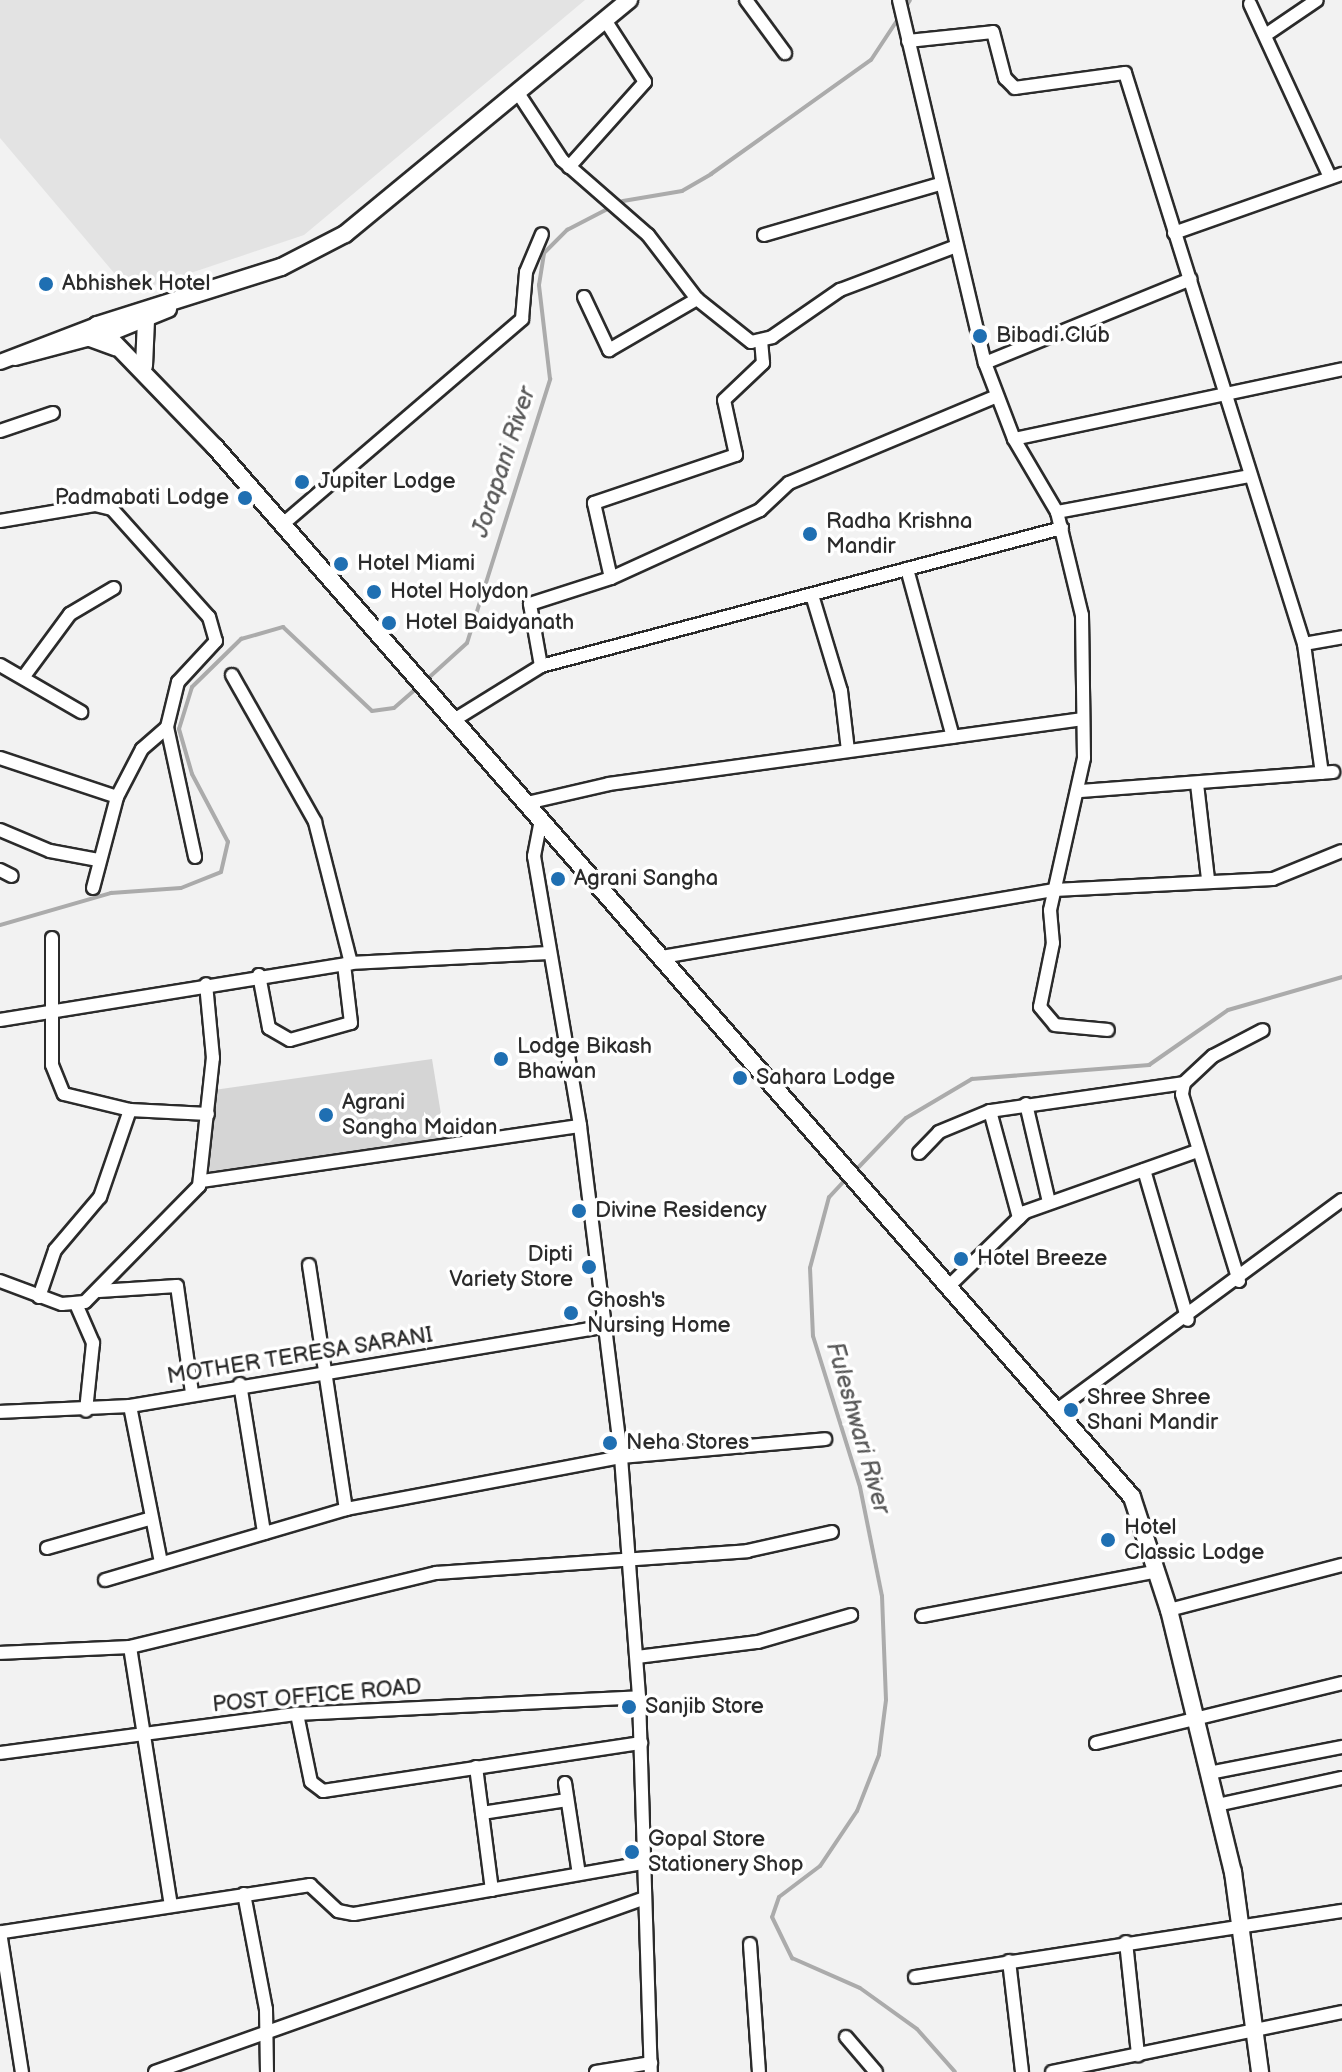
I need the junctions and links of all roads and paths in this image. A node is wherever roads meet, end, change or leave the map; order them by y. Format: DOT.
graph roads {
  1 [pos="629,0"];
  2 [pos="746,0"];
  3 [pos="899,0"];
  4 [pos="1317,0"];
  5 [pos="1250,4"];
  6 [pos="605,20"];
  7 [pos="1267,34"];
  8 [pos="907,39"];
  9 [pos="785,53"];
  10 [pos="518,93"];
  11 [pos="569,167"];
  12 [pos="1336,176"];
  13 [pos="940,184"];
  14 [pos="1174,233"];
  15 [pos="542,234"];
  16 [pos="764,235"];
  17 [pos="954,247"];
  18 [pos="1191,279"];
  19 [pos="584,297"];
  20 [pos="697,299"];
  21 [pos="172,305"];
  22 [pos="146,321"];
  23 [pos="98,332"];
  24 [pos="761,342"];
  25 [pos="7,360"];
  26 [pos="985,363"];
  27 [pos="144,366"];
  28 [pos="1342,369"];
  29 [pos="1221,390"];
  30 [pos="997,396"];
  31 [pos="53,413"];
  32 [pos="0,431"];
  33 [pos="1014,439"];
  34 [pos="1250,476"];
  35 [pos="1057,512"];
  36 [pos="0,521"];
  37 [pos="283,524"];
  38 [pos="1062,528"];
  39 [pos="907,569"];
  40 [pos="611,578"];
  41 [pos="114,588"];
  42 [pos="812,595"];
  43 [pos="1342,637"];
  44 [pos="1304,644"];
  45 [pos="0,665"];
  46 [pos="541,666"];
  47 [pos="25,675"];
  48 [pos="232,675"];
  49 [pos="81,712"];
  50 [pos="451,716"];
  51 [pos="1083,719"];
  52 [pos="167,727"];
  53 [pos="953,737"];
  54 [pos="848,751"];
  55 [pos="0,758"];
  56 [pos="1197,784"];
  57 [pos="1080,791"];
  58 [pos="117,797"];
  59 [pos="527,803"];
  60 [pos="541,820"];
  61 [pos="0,830"];
  62 [pos="1342,851"];
  63 [pos="195,857"];
  64 [pos="98,860"];
  65 [pos="1208,879"];
  66 [pos="93,888"];
  67 [pos="1054,890"];
  68 [pos="52,938"];
  69 [pos="548,953"];
  70 [pos="662,957"];
  71 [pos="347,964"];
  72 [pos="259,975"];
  73 [pos="206,984"];
  74 [pos="51,1016"];
  75 [pos="0,1020"];
  76 [pos="1108,1030"];
  77 [pos="1263,1030"];
  78 [pos="1184,1083"];
  79 [pos="1026,1104"];
  80 [pos="130,1110"];
  81 [pos="990,1111"];
  82 [pos="208,1114"];
  83 [pos="580,1126"];
  84 [pos="1197,1151"];
  85 [pos="919,1153"];
  86 [pos="1144,1170"];
  87 [pos="202,1181"];
  88 [pos="1342,1200"];
  89 [pos="1049,1202"];
  90 [pos="1019,1218"];
  91 [pos="309,1265"];
  92 [pos="0,1281"];
  93 [pos="1239,1281"];
  94 [pos="949,1286"];
  95 [pos="99,1291"];
  96 [pos="39,1297"];
  97 [pos="76,1304"];
  98 [pos="1188,1320"];
  99 [pos="606,1326"];
  100 [pos="323,1371"];
  101 [pos="240,1384"];
  102 [pos="192,1393"];
  103 [pos="130,1406"];
  104 [pos="1057,1410"];
  105 [pos="86,1411"];
  106 [pos="0,1412"];
  107 [pos="825,1439"];
  108 [pos="621,1457"];
  109 [pos="346,1509"];
  110 [pos="152,1518"];
  111 [pos="832,1532"];
  112 [pos="264,1533"];
  113 [pos="47,1548"];
  114 [pos="629,1558"];
  115 [pos="161,1563"];
  116 [pos="1342,1565"];
  117 [pos="1158,1571"];
  118 [pos="105,1580"];
  119 [pos="1169,1610"];
  120 [pos="851,1615"];
  121 [pos="922,1616"];
  122 [pos="130,1647"];
  123 [pos="0,1653"];
  124 [pos="637,1657"];
  125 [pos="1342,1683"];
  126 [pos="639,1697"];
  127 [pos="297,1714"];
  128 [pos="1196,1720"];
  129 [pos="141,1735"];
  130 [pos="641,1743"];
  131 [pos="1096,1743"];
  132 [pos="1342,1747"];
  133 [pos="0,1753"];
  134 [pos="476,1767"];
  135 [pos="1209,1773"];
  136 [pos="1342,1778"];
  137 [pos="565,1783"];
  138 [pos="567,1800"];
  139 [pos="1217,1805"];
  140 [pos="482,1813"];
  141 [pos="644,1863"];
  142 [pos="579,1874"];
  143 [pos="492,1890"];
  144 [pos="244,1894"];
  145 [pos="645,1898"];
  146 [pos="171,1906"];
  147 [pos="1342,1911"];
  148 [pos="1243,1928"];
  149 [pos="2,1932"];
  150 [pos="1126,1942"];
  151 [pos="750,1944"];
  152 [pos="1009,1961"];
  153 [pos="915,1977"];
  154 [pos="6,1992"];
  155 [pos="1342,2012"];
  156 [pos="268,2029"];
  157 [pos="1254,2031"];
  158 [pos="846,2037"];
  159 [pos="1138,2055"];
  160 [pos="651,2068"];
  161 [pos="22,2072"];
  162 [pos="155,2072"];
  163 [pos="267,2072"];
  164 [pos="596,2072"];
  165 [pos="759,2072"];
  166 [pos="876,2072"];
  167 [pos="1022,2072"];
  168 [pos="1052,2072"];
  169 [pos="1260,2072"];
  1 -- 6 [label="main road"];
  2 -- 9 [label="street"];
  3 -- 8 [label="street"];
  4 -- 7 [label="street"];
  5 -- 7 [label="street"];
  6 -- 10 [label="main road"];
  6 -- 11 [label="street"];
  7 -- 12 [label="street"];
  8 -- 13 [label="street"];
  8 -- 14 [label="street"];
  10 -- 11 [label="street"];
  10 -- 21 [label="main road"];
  11 -- 20 [label="street"];
  12 -- 14 [label="street"];
  13 -- 16 [label="street"];
  13 -- 17 [label="street"];
  14 -- 18 [label="street"];
  15 -- 37 [label="street"];
  17 -- 24 [label="street"];
  17 -- 26 [label="street"];
  18 -- 26 [label="street"];
  18 -- 29 [label="street"];
  19 -- 20 [label="street"];
  20 -- 24 [label="street"];
  21 -- 22 [label="main road"];
  21 -- 23 [label="main road"];
  22 -- 23 [label="main road"];
  22 -- 27 [label="main road"];
  23 -- 25 [label="street"];
  23 -- 27 [label="main road"];
  24 -- 40 [label="street"];
  26 -- 30 [label="street"];
  27 -- 37 [label="main road"];
  28 -- 29 [label="street"];
  29 -- 33 [label="street"];
  29 -- 34 [label="street"];
  30 -- 33 [label="street"];
  30 -- 40 [label="street"];
  31 -- 32 [label="street"];
  33 -- 35 [label="street"];
  34 -- 35 [label="street"];
  34 -- 44 [label="street"];
  35 -- 38 [label="street"];
  36 -- 52 [label="street"];
  37 -- 50 [label="main road"];
  38 -- 39 [label="street"];
  38 -- 51 [label="street"];
  39 -- 42 [label="street"];
  39 -- 53 [label="street"];
  40 -- 46 [label="street"];
  41 -- 47 [label="street"];
  42 -- 46 [label="street"];
  42 -- 54 [label="street"];
  43 -- 44 [label="street"];
  44 -- 56 [label="street"];
  45 -- 47 [label="street"];
  46 -- 50 [label="street"];
  47 -- 49 [label="street"];
  48 -- 71 [label="street"];
  50 -- 59 [label="main road"];
  51 -- 53 [label="street"];
  51 -- 57 [label="street"];
  52 -- 58 [label="street"];
  52 -- 63 [label="street"];
  53 -- 54 [label="street"];
  54 -- 59 [label="street"];
  55 -- 58 [label="street"];
  56 -- 57 [label="street"];
  56 -- 65 [label="street"];
  57 -- 67 [label="street"];
  58 -- 64 [label="street"];
  59 -- 60 [label="main road"];
  60 -- 69 [label="street"];
  60 -- 70 [label="main road"];
  61 -- 64 [label="street"];
  62 -- 65 [label="street"];
  64 -- 66 [label="street"];
  65 -- 67 [label="street"];
  67 -- 70 [label="street"];
  67 -- 76 [label="street"];
  68 -- 74 [label="street"];
  69 -- 71 [label="street"];
  69 -- 83 [label="street"];
  70 -- 94 [label="main road"];
  71 -- 72 [label="street"];
  71 -- 72 [label="street"];
  72 -- 73 [label="street"];
  73 -- 74 [label="street"];
  73 -- 82 [label="street"];
  74 -- 75 [label="street"];
  74 -- 80 [label="street"];
  77 -- 78 [label="street"];
  78 -- 79 [label="street"];
  78 -- 84 [label="street"];
  79 -- 81 [label="street"];
  79 -- 89 [label="street"];
  80 -- 82 [label="street"];
  80 -- 96 [label="street"];
  81 -- 85 [label="street"];
  81 -- 90 [label="street"];
  82 -- 87 [label="street"];
  83 -- 87 [label="street"];
  83 -- 99 [label="street"];
  84 -- 86 [label="street"];
  84 -- 93 [label="street"];
  86 -- 89 [label="street"];
  86 -- 98 [label="street"];
  87 -- 95 [label="street"];
  88 -- 93 [label="street"];
  89 -- 90 [label="street"];
  90 -- 94 [label="street"];
  91 -- 100 [label="street"];
  92 -- 96 [label="street"];
  93 -- 98 [label="street"];
  94 -- 104 [label="main road"];
  95 -- 97 [label="street"];
  95 -- 102 [label="street"];
  96 -- 97 [label="street"];
  97 -- 105 [label="street"];
  98 -- 104 [label="street"];
  99 -- 100 [label="street, MOTHER TERESA SARANI"];
  99 -- 108 [label="street"];
  100 -- 101 [label="street, MOTHER TERESA SARANI"];
  100 -- 109 [label="street"];
  101 -- 102 [label="street, MOTHER TERESA SARANI"];
  101 -- 112 [label="street"];
  102 -- 103 [label="street, MOTHER TERESA SARANI"];
  103 -- 105 [label="street, MOTHER TERESA SARANI"];
  103 -- 110 [label="street"];
  104 -- 117 [label="main road"];
  105 -- 106 [label="street, MOTHER TERESA SARANI"];
  107 -- 108 [label="street"];
  108 -- 109 [label="street"];
  108 -- 114 [label="street"];
  109 -- 112 [label="street"];
  110 -- 113 [label="street"];
  110 -- 115 [label="street"];
  111 -- 114 [label="street"];
  112 -- 115 [label="street"];
  114 -- 122 [label="street"];
  114 -- 124 [label="street"];
  115 -- 118 [label="street"];
  116 -- 119 [label="street"];
  117 -- 119 [label="main road"];
  117 -- 121 [label="street"];
  119 -- 128 [label="main road"];
  120 -- 124 [label="street"];
  122 -- 123 [label="street"];
  122 -- 129 [label="street"];
  124 -- 126 [label="street"];
  125 -- 128 [label="street"];
  126 -- 127 [label="street, POST OFFICE ROAD"];
  126 -- 130 [label="street"];
  127 -- 129 [label="street, POST OFFICE ROAD"];
  127 -- 134 [label="street"];
  128 -- 131 [label="street"];
  128 -- 135 [label="main road"];
  129 -- 133 [label="street, POST OFFICE ROAD"];
  129 -- 146 [label="street"];
  130 -- 134 [label="street"];
  130 -- 141 [label="street"];
  132 -- 135 [label="street"];
  134 -- 140 [label="street"];
  135 -- 139 [label="main road"];
  136 -- 139 [label="street"];
  137 -- 138 [label="street"];
  138 -- 140 [label="street"];
  138 -- 142 [label="street"];
  139 -- 148 [label="main road"];
  140 -- 143 [label="street"];
  141 -- 142 [label="street"];
  141 -- 145 [label="street"];
  142 -- 143 [label="street"];
  143 -- 144 [label="street"];
  144 -- 146 [label="street"];
  144 -- 156 [label="street"];
  145 -- 156 [label="street"];
  145 -- 160 [label="street"];
  146 -- 149 [label="street"];
  147 -- 148 [label="street"];
  148 -- 150 [label="street"];
  148 -- 157 [label="main road"];
  149 -- 154 [label="street"];
  150 -- 152 [label="street"];
  150 -- 159 [label="street"];
  151 -- 165 [label="street"];
  152 -- 153 [label="street"];
  152 -- 167 [label="street"];
  154 -- 161 [label="street"];
  155 -- 157 [label="street"];
  156 -- 162 [label="street"];
  156 -- 163 [label="street"];
  157 -- 159 [label="street"];
  157 -- 169 [label="main road"];
  158 -- 166 [label="street"];
  159 -- 168 [label="street"];
  160 -- 164 [label="street"];
}
